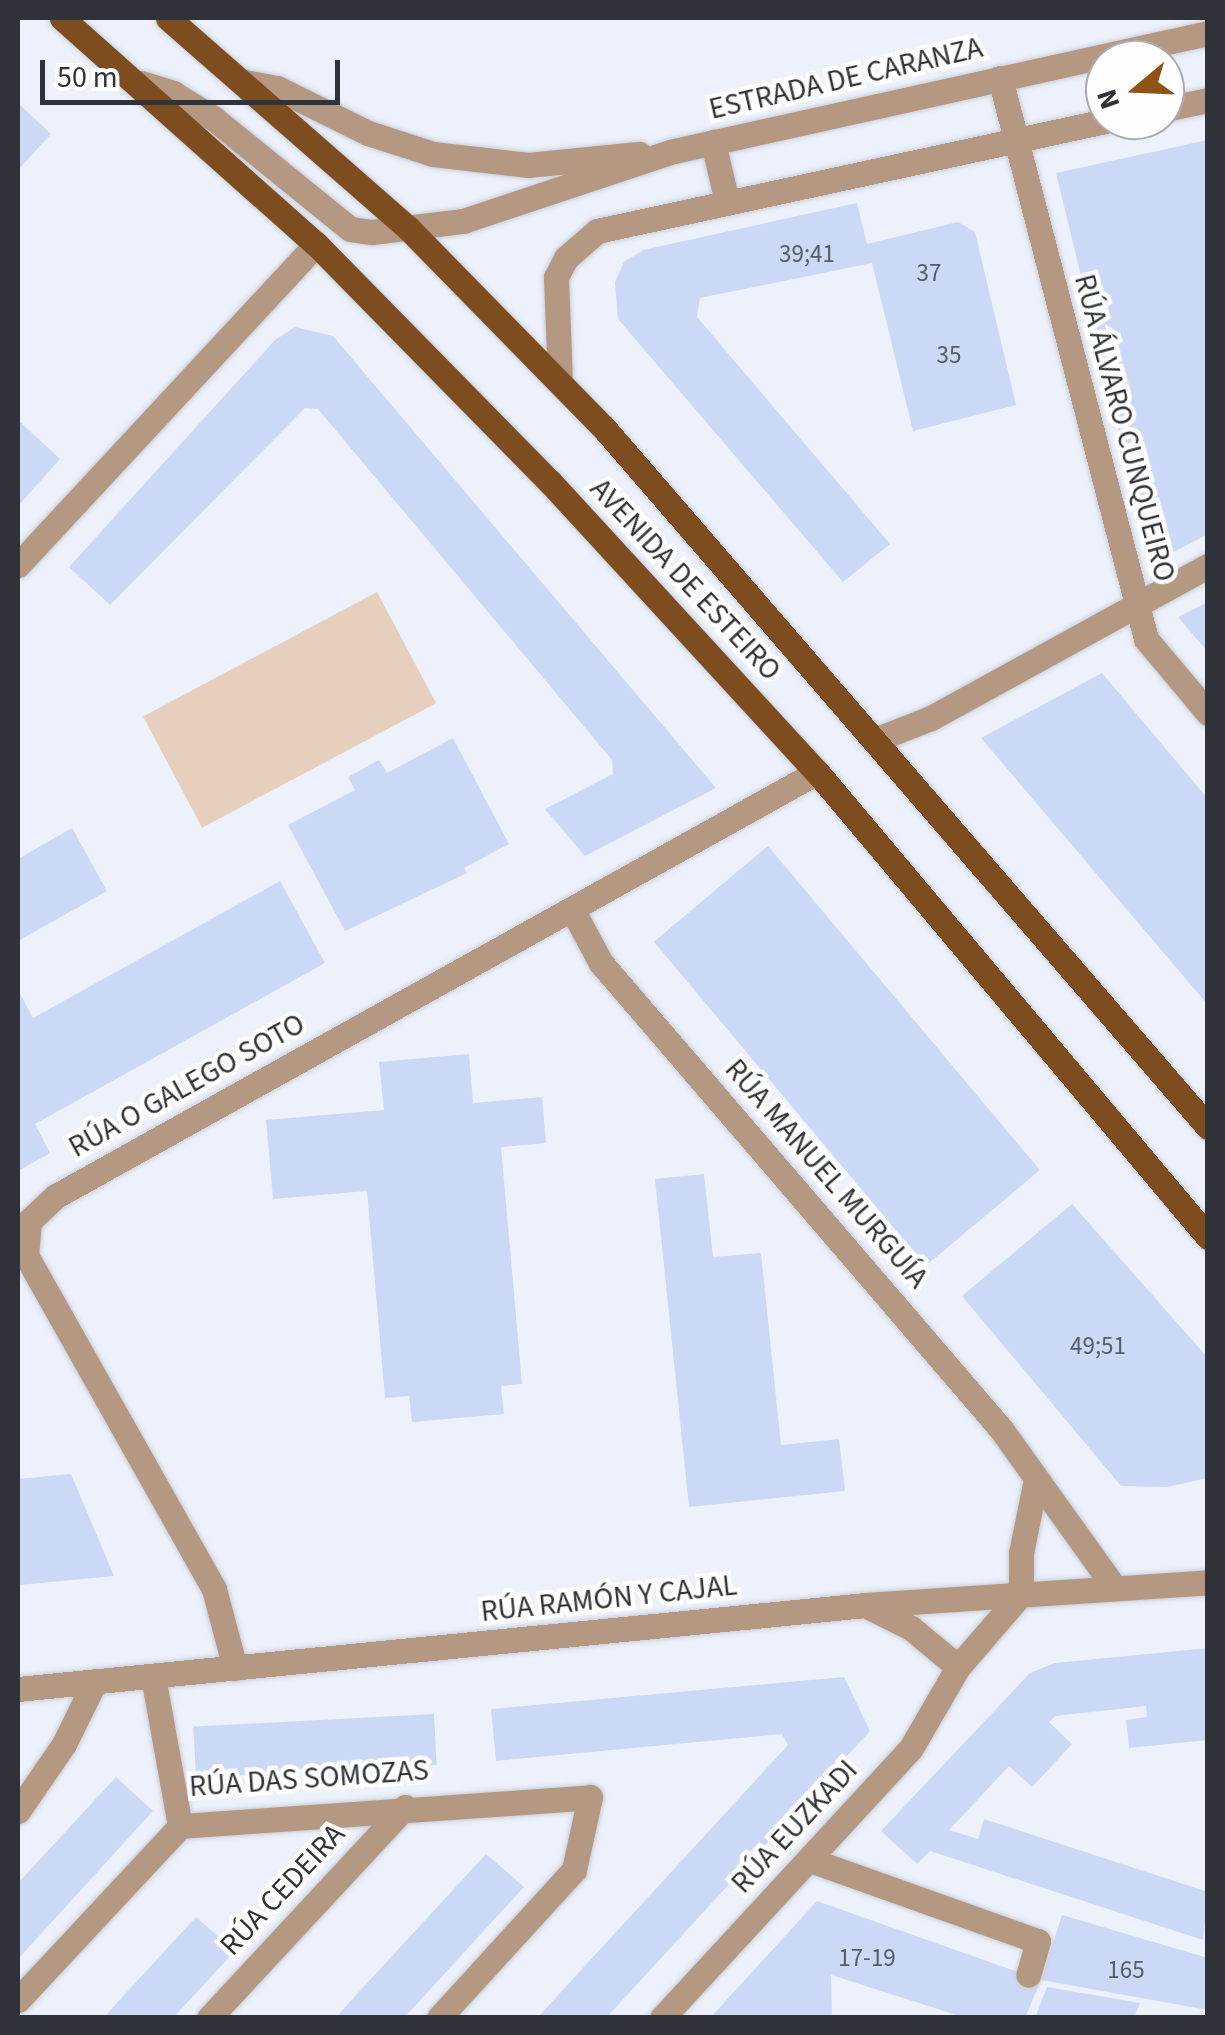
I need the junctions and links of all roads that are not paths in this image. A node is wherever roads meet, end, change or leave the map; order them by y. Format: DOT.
graph roads {
  1 [pos="62,18"];
  2 [pos="168,18"];
  3 [pos="1208,33"];
  4 [pos="1000,78"];
  5 [pos="244,82"];
  6 [pos="141,83"];
  7 [pos="1085,125"];
  8 [pos="1016,140"];
  9 [pos="713,142"];
  10 [pos="674,151"];
  11 [pos="728,202"];
  12 [pos="408,228"];
  13 [pos="316,244"];
  14 [pos="560,382"];
  15 [pos="18,565"];
  16 [pos="1208,566"];
  17 [pos="1136,604"];
  18 [pos="1208,712"];
  19 [pos="877,739"];
  20 [pos="817,772"];
  21 [pos="572,909"];
  22 [pos="1208,1126"];
  23 [pos="1208,1237"];
  24 [pos="22,1248"];
  25 [pos="1036,1479"];
  26 [pos="1208,1582"];
  27 [pos="1114,1587"];
  28 [pos="1021,1594"];
  29 [pos="866,1605"];
  30 [pos="958,1667"];
  31 [pos="235,1668"];
  32 [pos="153,1676"];
  33 [pos="95,1681"];
  34 [pos="18,1689"];
  35 [pos="405,1806"];
  36 [pos="18,1811"];
  37 [pos="180,1826"];
  38 [pos="810,1860"];
  39 [pos="1028,1975"];
  40 [pos="18,2000"];
  41 [pos="209,2018"];
  42 [pos="439,2018"];
  43 [pos="662,2018"];
  1 -- 6 [label="main road, AVENIDA DE ESTEIRO"];
  2 -- 5 [label="main road, AVENIDA DE ESTEIRO"];
  3 -- 4 [label="street, ESTRADA DE CARANZA"];
  4 -- 8 [label="street, RÚA ÁLVARO CUNQUEIRO"];
  4 -- 9 [label="street, ESTRADA DE CARANZA"];
  5 -- 10 [label="street"];
  5 -- 12 [label="main road, AVENIDA DE ESTEIRO"];
  6 -- 12 [label="street"];
  6 -- 13 [label="main road, AVENIDA DE ESTEIRO"];
  7 -- 8 [label="street"];
  8 -- 11 [label="street"];
  8 -- 17 [label="street, RÚA ÁLVARO CUNQUEIRO"];
  9 -- 10 [label="street, ESTRADA DE CARANZA"];
  9 -- 11 [label="street"];
  10 -- 12 [label="street"];
  11 -- 14 [label="street"];
  12 -- 14 [label="main road, AVENIDA DE ESTEIRO"];
  13 -- 15 [label="street"];
  13 -- 20 [label="main road, AVENIDA DE ESTEIRO"];
  14 -- 19 [label="main road, AVENIDA DE ESTEIRO"];
  16 -- 17 [label="street"];
  17 -- 18 [label="street, RÚA ÁLVARO CUNQUEIRO"];
  17 -- 19 [label="street"];
  19 -- 22 [label="main road, AVENIDA DE ESTEIRO"];
  20 -- 21 [label="street, RÚA O GALEGO SOTO"];
  20 -- 23 [label="main road, AVENIDA DE ESTEIRO"];
  21 -- 24 [label="street, RÚA O GALEGO SOTO"];
  21 -- 25 [label="street, RÚA MANUEL MURGUÍA"];
  24 -- 31 [label="street, RÚA O GALEGO SOTO"];
  25 -- 27 [label="street, RÚA MANUEL MURGUÍA"];
  25 -- 28 [label="street"];
  26 -- 27 [label="street, RÚA RAMÓN Y CAJAL"];
  27 -- 28 [label="street, RÚA RAMÓN Y CAJAL"];
  28 -- 29 [label="street, RÚA RAMÓN Y CAJAL"];
  28 -- 30 [label="street, RÚA EUZKADI"];
  29 -- 30 [label="street"];
  29 -- 31 [label="street, RÚA RAMÓN Y CAJAL"];
  30 -- 38 [label="street, RÚA EUZKADI"];
  31 -- 32 [label="street, RÚA RAMÓN Y CAJAL"];
  32 -- 33 [label="street, RÚA RAMÓN Y CAJAL"];
  32 -- 37 [label="street, RÚA DAS SOMOZAS"];
  33 -- 34 [label="street, RÚA RAMÓN Y CAJAL"];
  33 -- 36 [label="street"];
  35 -- 37 [label="street, RÚA DAS SOMOZAS"];
  35 -- 41 [label="street, RÚA CEDEIRA"];
  35 -- 42 [label="street, RÚA DAS SOMOZAS"];
  37 -- 40 [label="street"];
  38 -- 39 [label="street"];
  38 -- 43 [label="street, RÚA EUZKADI"];
}
